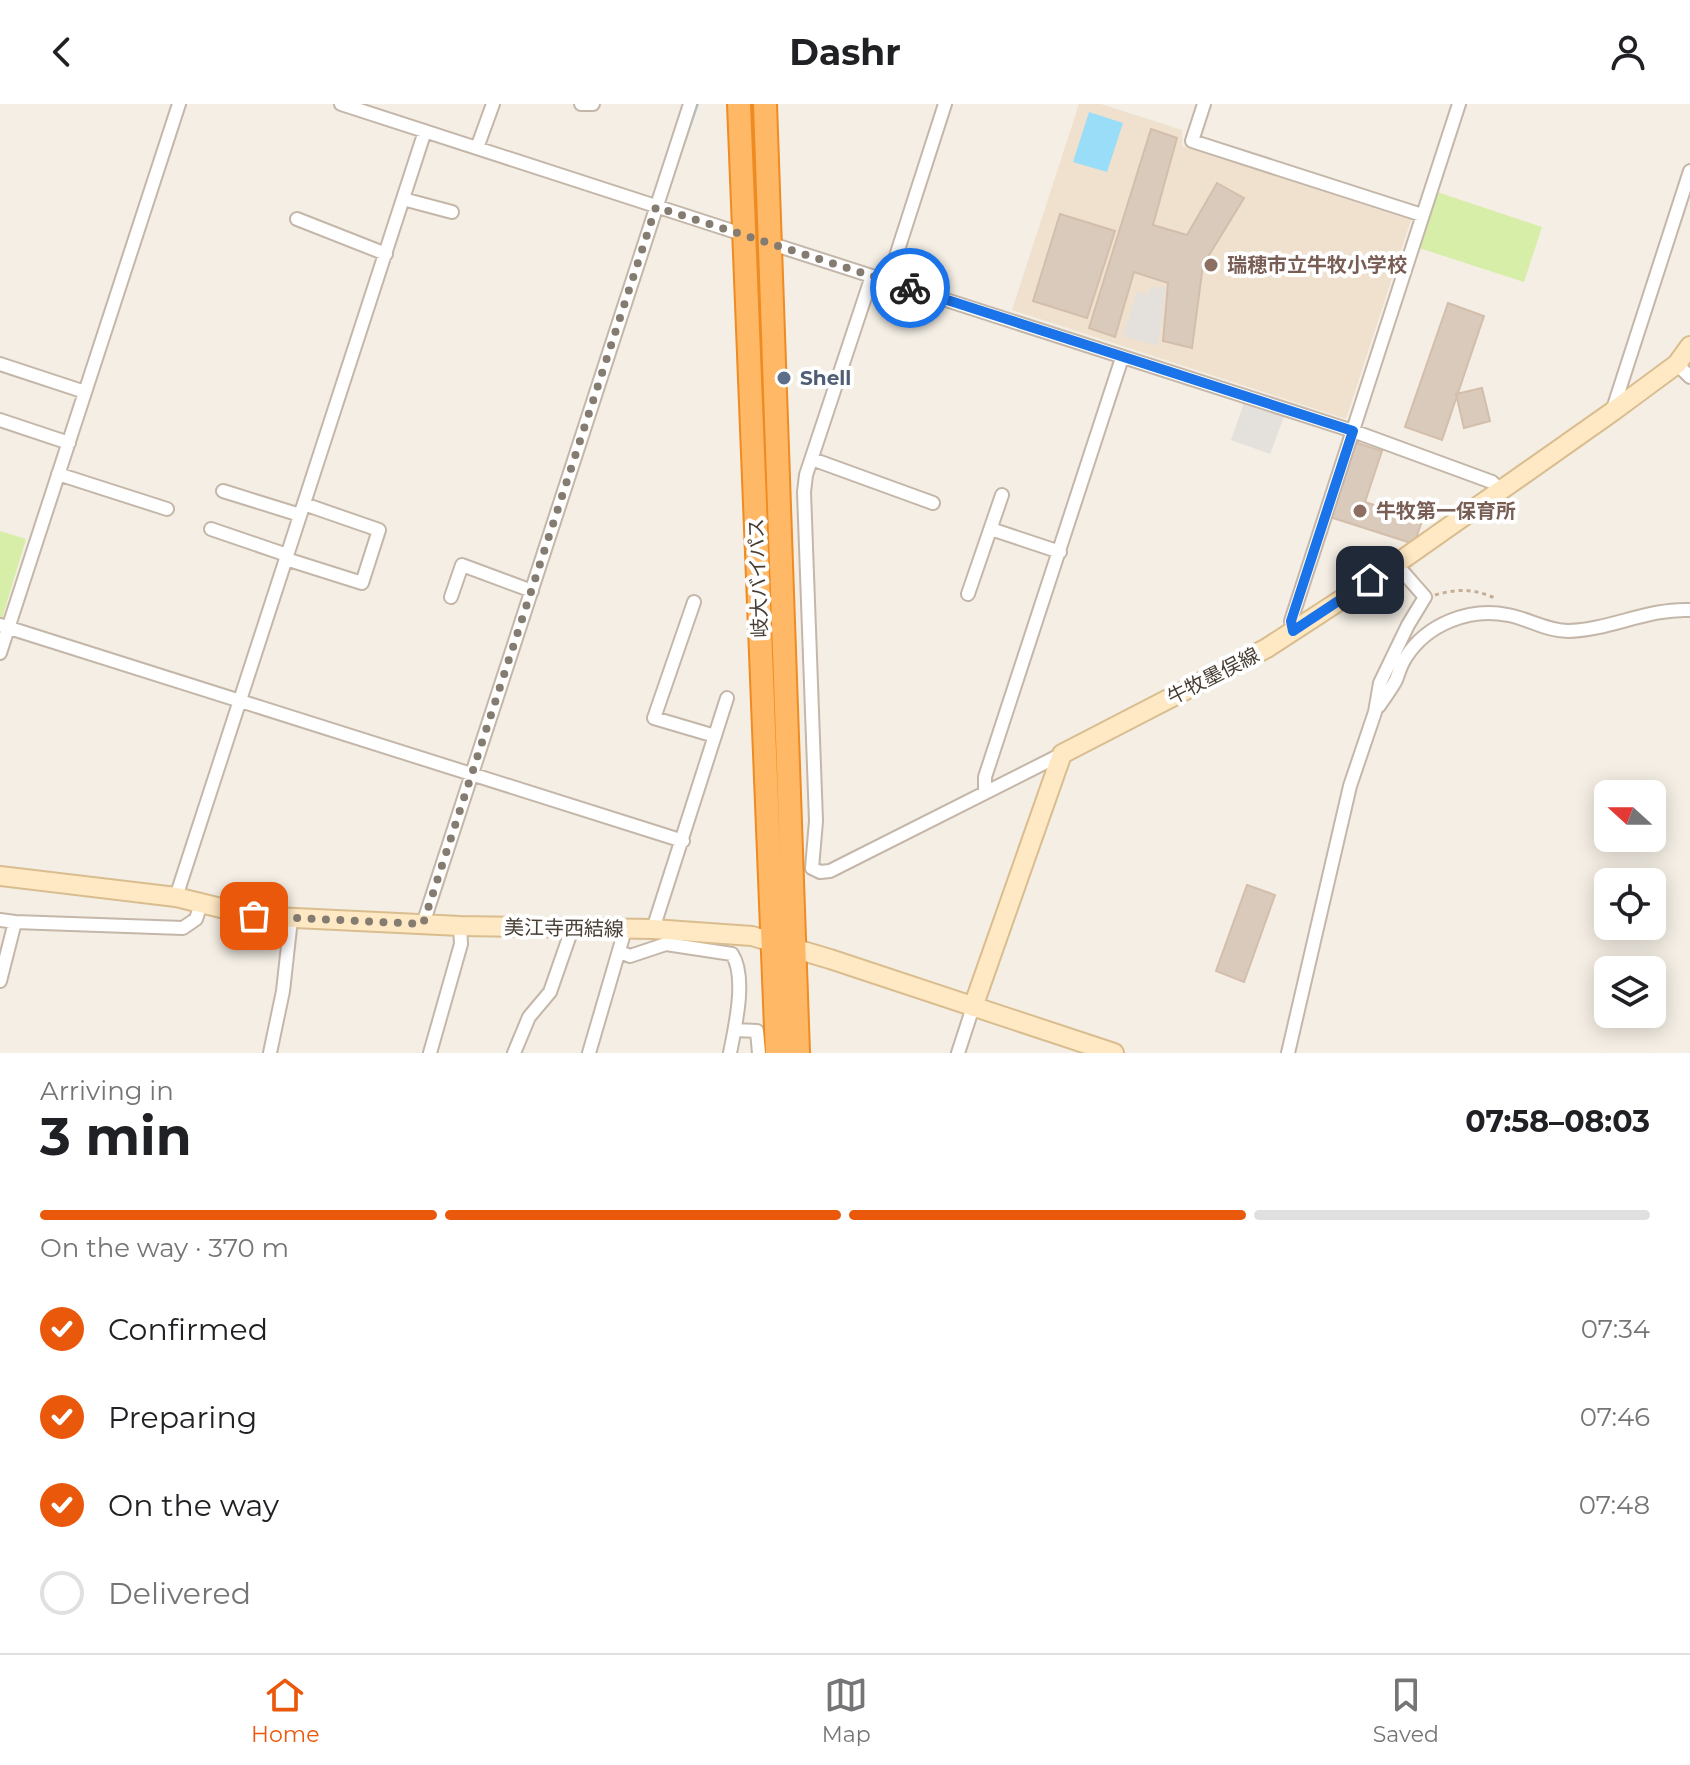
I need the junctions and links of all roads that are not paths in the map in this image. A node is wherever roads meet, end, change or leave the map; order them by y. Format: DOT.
graph roads {
  1 [pos="179,104"];
  2 [pos="341,104"];
  3 [pos="493,104"];
  4 [pos="581,104"];
  5 [pos="593,104"];
  6 [pos="690,104"];
  7 [pos="739,104"];
  8 [pos="765,104"];
  9 [pos="945,104"];
  10 [pos="1204,104"];
  11 [pos="1459,104"];
  12 [pos="425,131"];
  13 [pos="477,148"];
  14 [pos="1690,171"];
  15 [pos="403,199"];
  16 [pos="656,207"];
  17 [pos="452,212"];
  18 [pos="1422,215"];
  19 [pos="297,219"];
  20 [pos="744,235"];
  21 [pos="768,242"];
  22 [pos="386,254"];
  23 [pos="872,276"];
  24 [pos="888,281"];
  25 [pos="1690,346"];
  26 [pos="1122,358"];
  27 [pos="0,364"];
  28 [pos="1683,370"];
  29 [pos="85,392"];
  30 [pos="1612,412"];
  31 [pos="0,420"];
  32 [pos="1353,431"];
  33 [pos="69,443"];
  34 [pos="812,459"];
  35 [pos="58,474"];
  36 [pos="1499,489"];
  37 [pos="223,491"];
  38 [pos="1002,495"];
  39 [pos="927,504"];
  40 [pos="167,509"];
  41 [pos="302,509"];
  42 [pos="211,529"];
  43 [pos="991,529"];
  44 [pos="1060,552"];
  45 [pos="287,557"];
  46 [pos="1396,564"];
  47 [pos="532,591"];
  48 [pos="968,594"];
  49 [pos="451,597"];
  50 [pos="694,602"];
  51 [pos="1690,610"];
  52 [pos="4,627"];
  53 [pos="1293,631"];
  54 [pos="0,653"];
  55 [pos="727,698"];
  56 [pos="240,700"];
  57 [pos="1375,712"];
  58 [pos="715,736"];
  59 [pos="1062,754"];
  60 [pos="472,775"];
  61 [pos="985,792"];
  62 [pos="683,841"];
  63 [pos="0,876"];
  64 [pos="176,897"];
  65 [pos="201,904"];
  66 [pos="291,919"];
  67 [pos="0,920"];
  68 [pos="15,922"];
  69 [pos="423,924"];
  70 [pos="460,926"];
  71 [pos="572,929"];
  72 [pos="653,929"];
  73 [pos="625,930"];
  74 [pos="772,943"];
  75 [pos="796,949"];
  76 [pos="620,952"];
  77 [pos="0,981"];
  78 [pos="973,1007"];
  79 [pos="735,1030"];
  80 [pos="270,1053"];
  81 [pos="430,1053"];
  82 [pos="514,1053"];
  83 [pos="589,1053"];
  84 [pos="730,1053"];
  85 [pos="759,1053"];
  86 [pos="777,1053"];
  87 [pos="798,1053"];
  88 [pos="958,1053"];
  89 [pos="1114,1053"];
  90 [pos="1288,1053"];
  1 -- 29 [label="street"];
  2 -- 12 [label="street"];
  3 -- 13 [label="street"];
  4 -- 5 [label="street"];
  6 -- 16 [label="street"];
  7 -- 20 [label="highway, 岐大バイパス"];
  8 -- 21 [label="highway, 岐大バイパス"];
  9 -- 24 [label="street"];
  10 -- 18 [label="street"];
  11 -- 18 [label="street"];
  12 -- 13 [label="street"];
  12 -- 15 [label="street"];
  13 -- 16 [label="street"];
  14 -- 30 [label="street"];
  15 -- 17 [label="street"];
  15 -- 22 [label="street"];
  16 -- 20 [label="street"];
  16 -- 47 [label="street"];
  18 -- 32 [label="street"];
  19 -- 22 [label="street"];
  20 -- 21 [label="street"];
  20 -- 74 [label="highway, 岐大バイパス"];
  21 -- 23 [label="street"];
  21 -- 75 [label="highway, 岐大バイパス"];
  22 -- 41 [label="street"];
  23 -- 24 [label="street"];
  23 -- 34 [label="street"];
  24 -- 26 [label="street"];
  25 -- 28 [label="main road, 牛牧墨俣線"];
  26 -- 32 [label="street"];
  26 -- 44 [label="street"];
  27 -- 29 [label="street"];
  28 -- 30 [label="main road, 牛牧墨俣線"];
  29 -- 33 [label="street"];
  30 -- 36 [label="main road, 牛牧墨俣線"];
  31 -- 33 [label="street"];
  32 -- 36 [label="street"];
  32 -- 53 [label="street"];
  33 -- 35 [label="street"];
  34 -- 39 [label="street"];
  34 -- 61 [label="street"];
  35 -- 40 [label="street"];
  35 -- 52 [label="street"];
  36 -- 46 [label="main road, 牛牧墨俣線"];
  37 -- 41 [label="street"];
  38 -- 43 [label="street"];
  41 -- 45 [label="street"];
  41 -- 45 [label="street"];
  42 -- 45 [label="street"];
  43 -- 44 [label="street"];
  43 -- 48 [label="street"];
  44 -- 61 [label="street"];
  45 -- 56 [label="street"];
  46 -- 53 [label="main road, 牛牧墨俣線"];
  46 -- 57 [label="street"];
  47 -- 49 [label="street"];
  47 -- 60 [label="street"];
  50 -- 58 [label="street"];
  51 -- 57 [label="street"];
  52 -- 54 [label="street"];
  52 -- 56 [label="street"];
  53 -- 59 [label="main road, 牛牧墨俣線"];
  55 -- 58 [label="street"];
  56 -- 60 [label="street"];
  56 -- 64 [label="street"];
  57 -- 90 [label="street"];
  58 -- 62 [label="street"];
  59 -- 61 [label="street"];
  59 -- 78 [label="main road"];
  60 -- 62 [label="street"];
  60 -- 69 [label="street"];
  62 -- 72 [label="street"];
  63 -- 64 [label="main road, 美江寺西結線"];
  64 -- 65 [label="main road, 美江寺西結線"];
  65 -- 66 [label="main road, 美江寺西結線"];
  65 -- 68 [label="street"];
  66 -- 69 [label="main road, 美江寺西結線"];
  66 -- 80 [label="street"];
  67 -- 68 [label="street"];
  68 -- 77 [label="street"];
  69 -- 70 [label="main road, 美江寺西結線"];
  70 -- 71 [label="main road, 美江寺西結線"];
  70 -- 81 [label="street"];
  71 -- 73 [label="main road, 美江寺西結線"];
  71 -- 82 [label="street"];
  72 -- 73 [label="main road, 美江寺西結線"];
  72 -- 74 [label="main road, 美江寺西結線"];
  73 -- 76 [label="street"];
  74 -- 75 [label="main road, 美江寺西結線"];
  74 -- 86 [label="highway, 岐大バイパス"];
  75 -- 78 [label="main road, 美江寺西結線"];
  75 -- 87 [label="highway, 岐大バイパス"];
  76 -- 79 [label="street"];
  76 -- 83 [label="street"];
  78 -- 88 [label="street"];
  78 -- 89 [label="main road, 美江寺西結線"];
  79 -- 84 [label="street"];
  79 -- 85 [label="street"];
}
